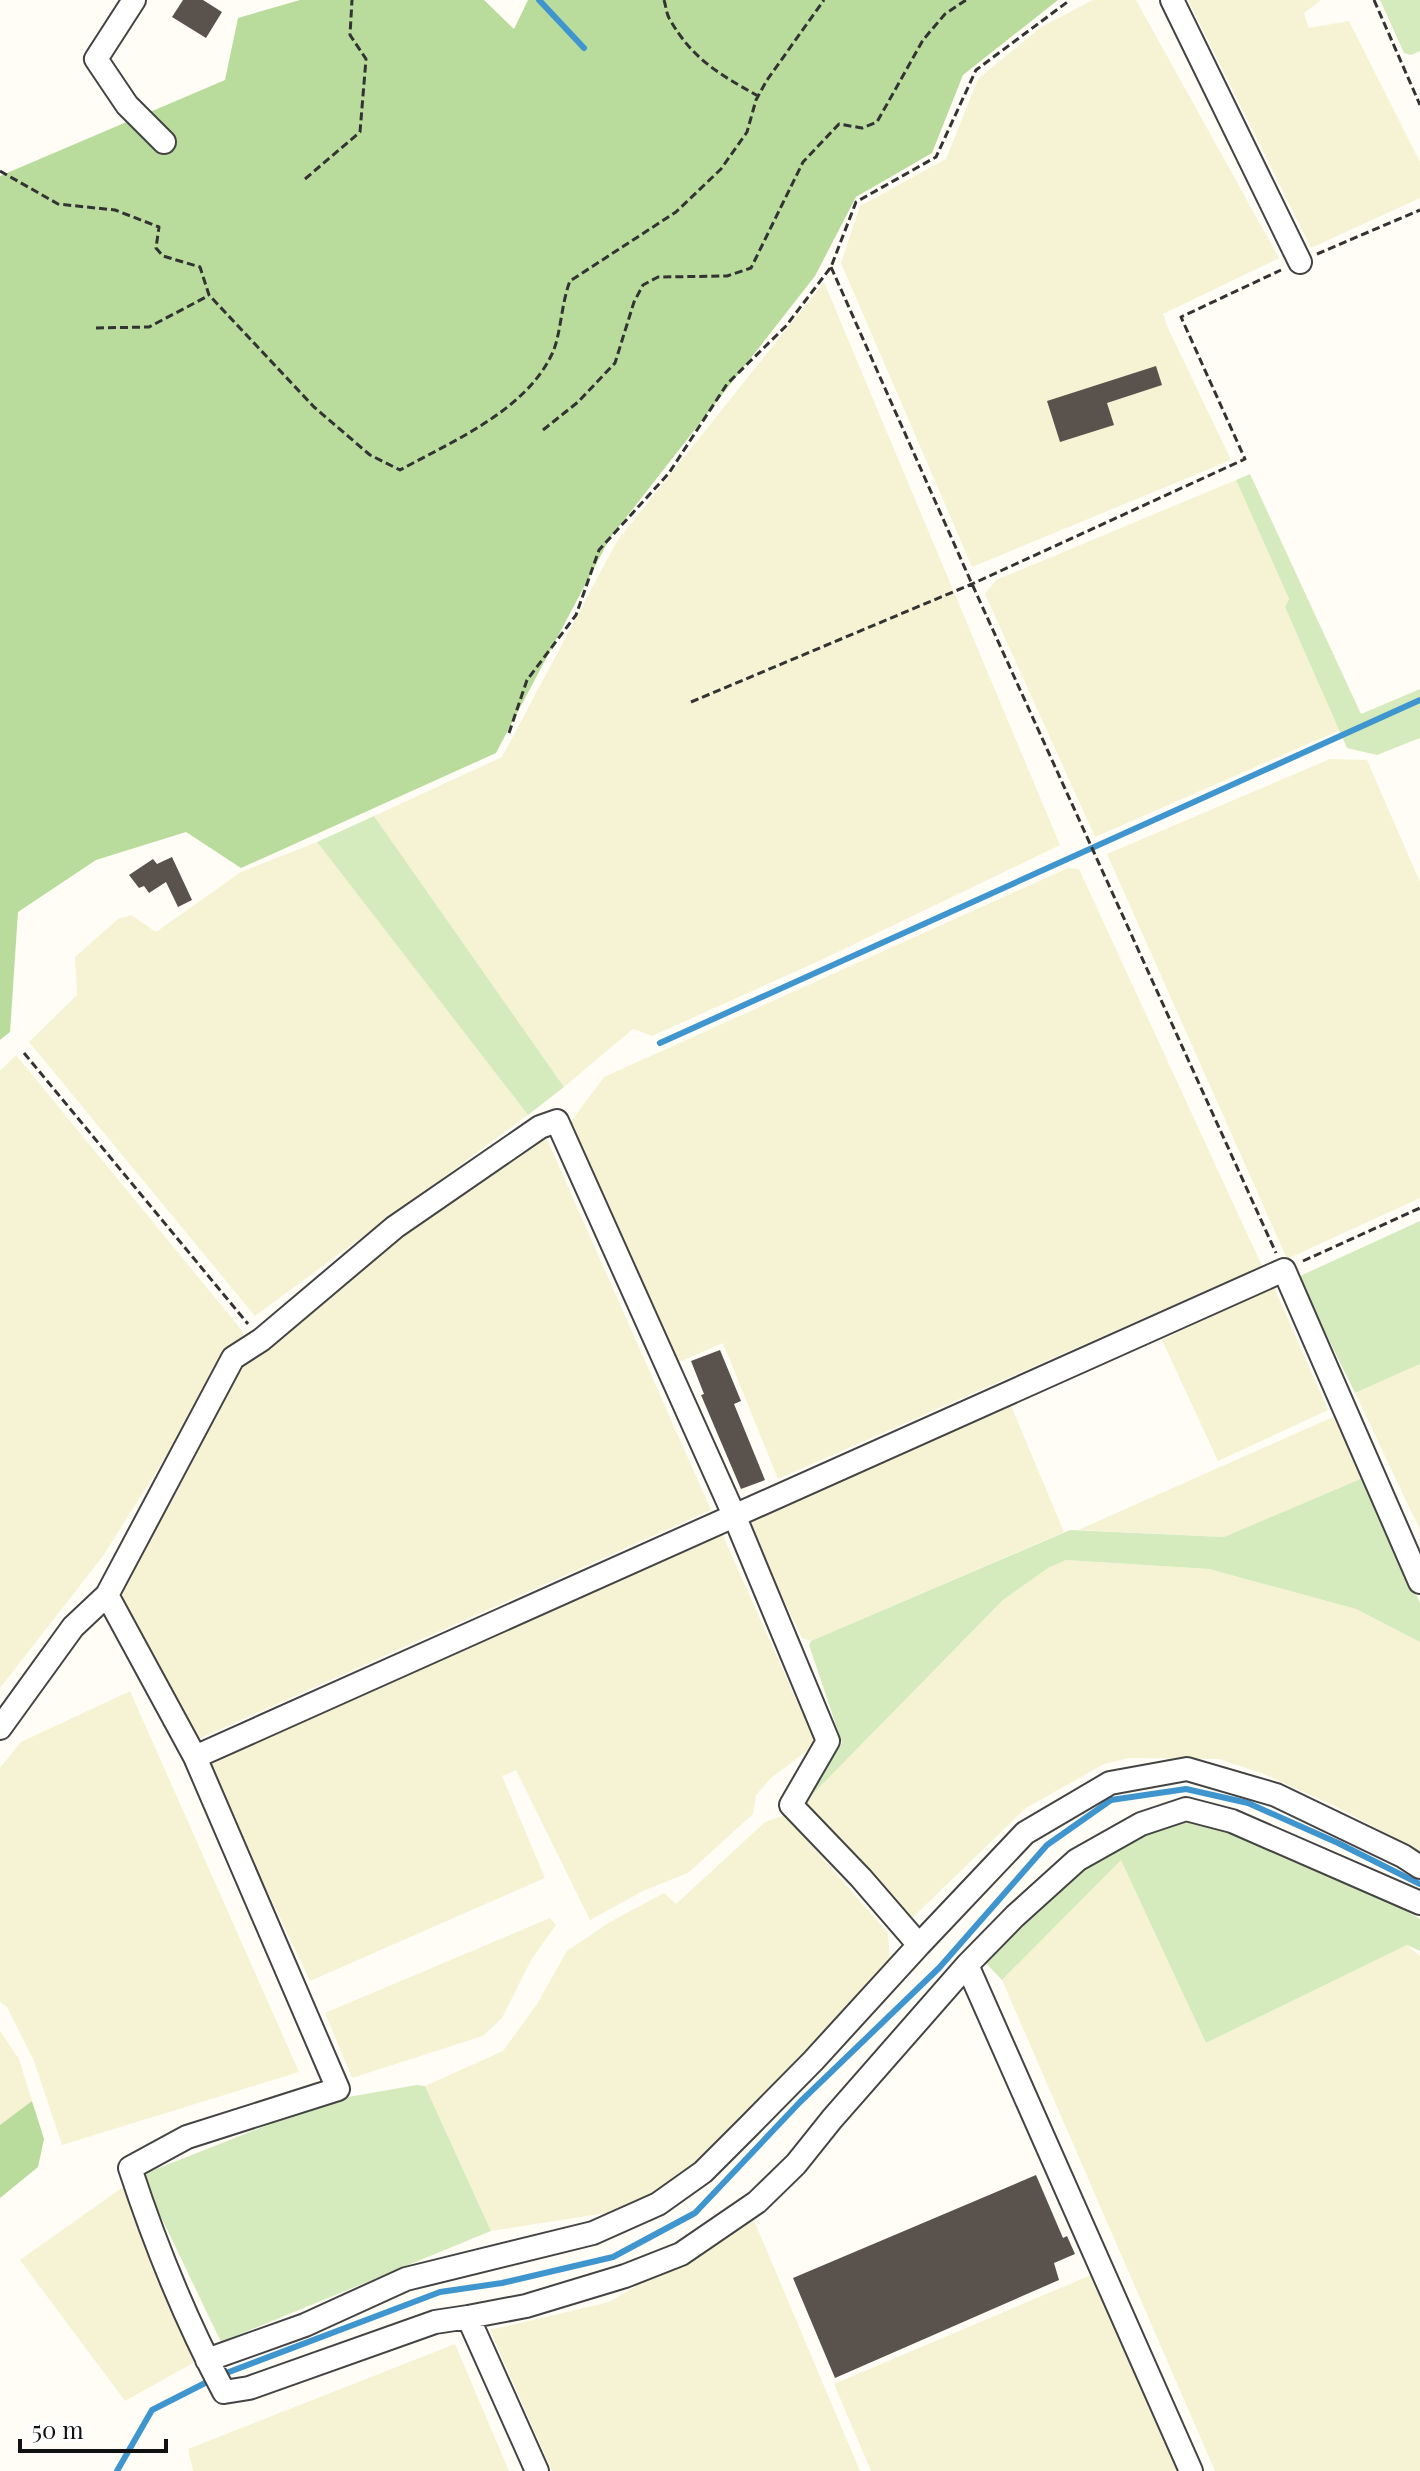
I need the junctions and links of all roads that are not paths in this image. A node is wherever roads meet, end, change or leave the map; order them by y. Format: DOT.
graph roads {
  1 [pos="134,0"];
  2 [pos="1172,0"];
  3 [pos="164,142"];
  4 [pos="1300,262"];
  5 [pos="734,1515"];
  6 [pos="1420,1582"];
  7 [pos="107,1595"];
  8 [pos="0,1728"];
  9 [pos="195,1757"];
  10 [pos="1420,1867"];
  11 [pos="1420,1903"];
  12 [pos="919,1945"];
  13 [pos="967,1965"];
  14 [pos="468,2317"];
  15 [pos="213,2372"];
  16 [pos="537,2471"];
  17 [pos="1191,2471"];
  1 -- 3 [label="street"];
  2 -- 4 [label="street"];
  5 -- 6 [label="street"];
  5 -- 7 [label="street"];
  5 -- 9 [label="street"];
  5 -- 12 [label="street"];
  7 -- 8 [label="street"];
  7 -- 9 [label="street"];
  9 -- 15 [label="street"];
  10 -- 12 [label="street"];
  11 -- 13 [label="street"];
  12 -- 15 [label="street"];
  13 -- 14 [label="street"];
  13 -- 17 [label="street"];
  14 -- 15 [label="street"];
  14 -- 16 [label="street"];
}
